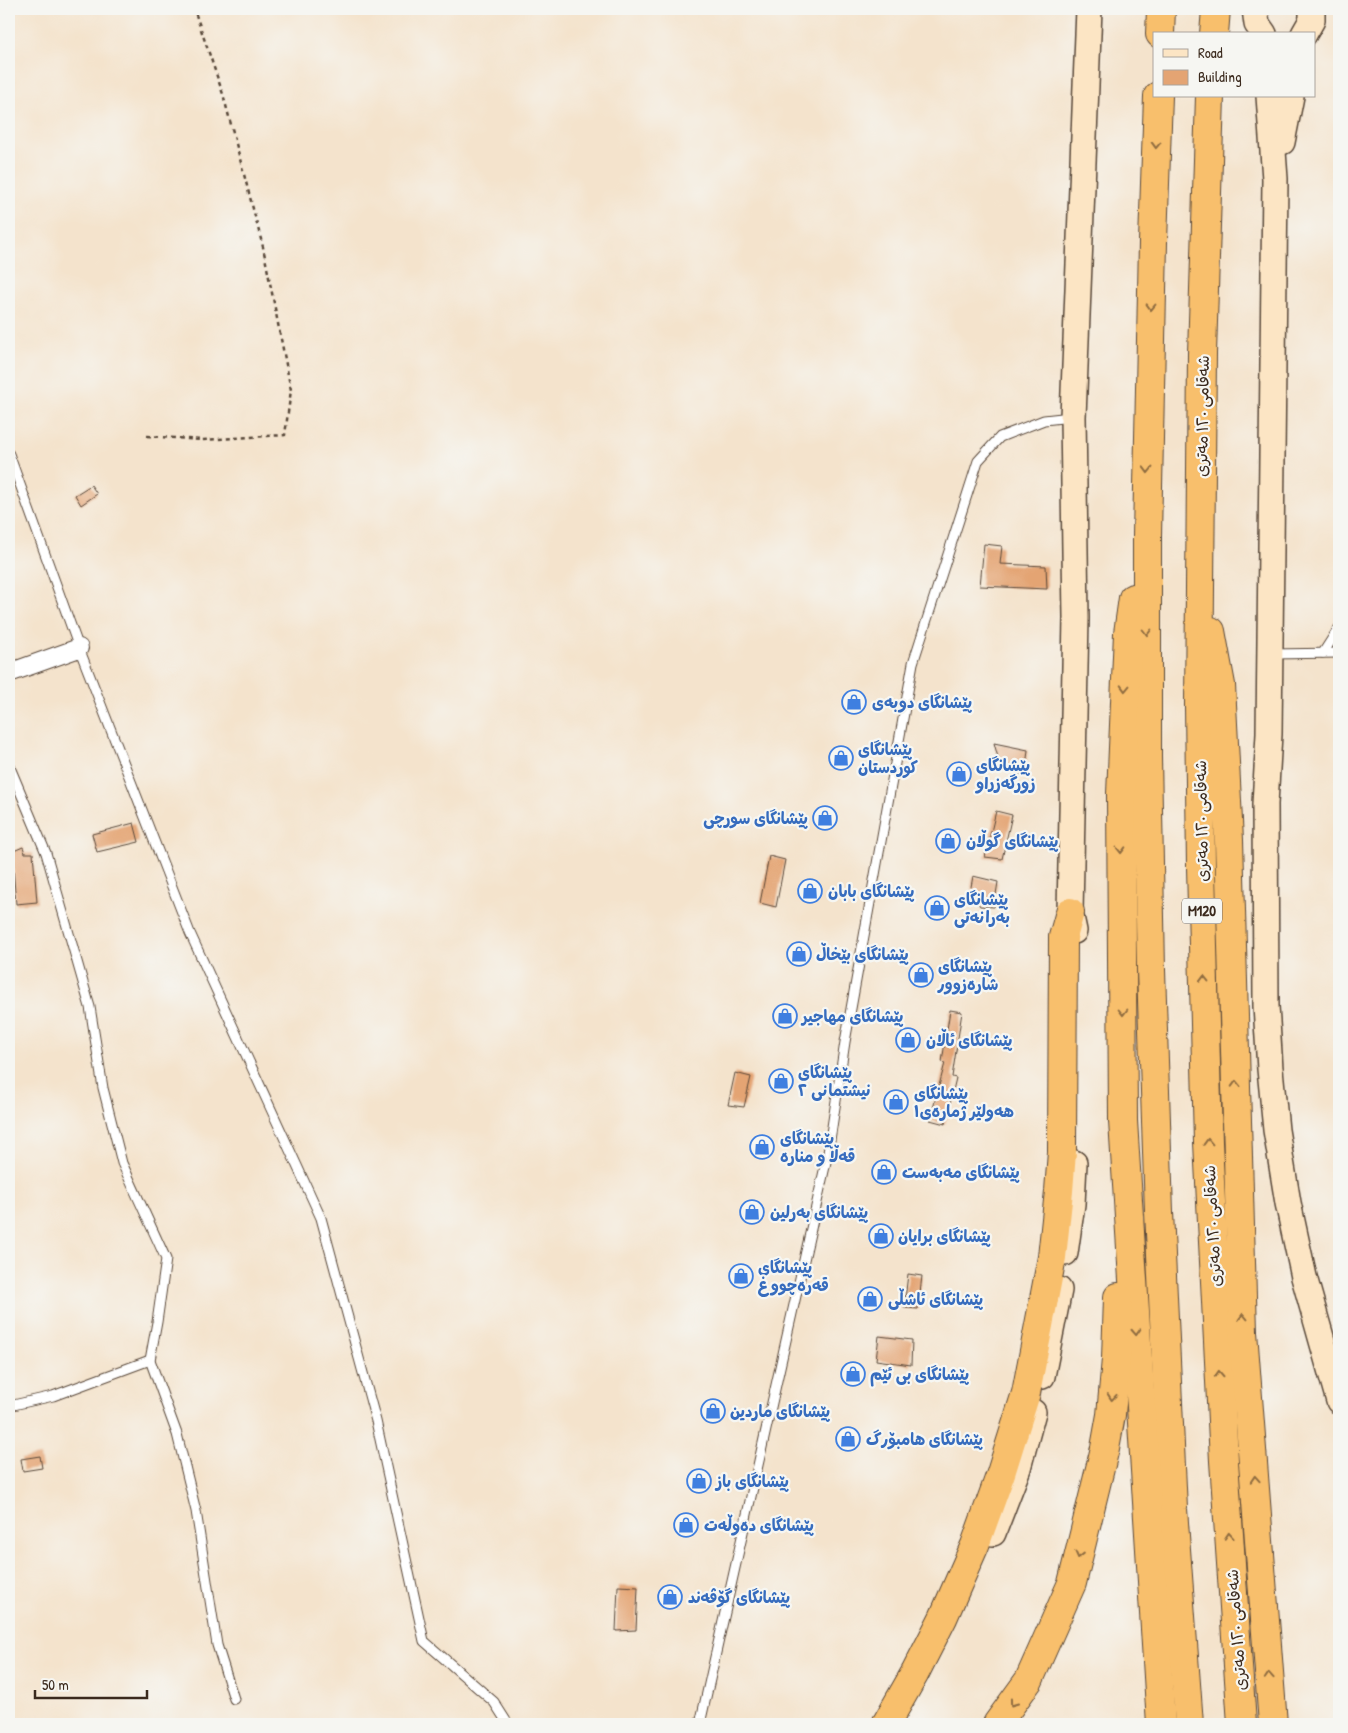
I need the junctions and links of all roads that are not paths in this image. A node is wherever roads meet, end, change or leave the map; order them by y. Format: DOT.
graph roads {
  1 [pos="1089,9"];
  2 [pos="1216,9"];
  3 [pos="1214,32"];
  4 [pos="1158,98"];
  5 [pos="1210,98"];
  6 [pos="1224,98"];
  7 [pos="1269,98"];
  8 [pos="1291,98"];
  9 [pos="1208,163"];
  10 [pos="1275,179"];
  11 [pos="1073,417"];
  12 [pos="9,454"];
  13 [pos="1147,536"];
  14 [pos="1200,591"];
  15 [pos="1339,628"];
  16 [pos="78,648"];
  17 [pos="1339,653"];
  18 [pos="1270,654"];
  19 [pos="1323,654"];
  20 [pos="9,673"];
  21 [pos="1268,734"];
  22 [pos="9,765"];
  23 [pos="1070,912"];
  24 [pos="1124,1121"];
  25 [pos="1339,1350"];
  26 [pos="150,1360"];
  27 [pos="1339,1401"];
  28 [pos="9,1406"];
  29 [pos="234,1699"];
  30 [pos="508,1724"];
  31 [pos="700,1724"];
  32 [pos="886,1724"];
  33 [pos="902,1724"];
  34 [pos="997,1724"];
  35 [pos="1162,1724"];
  36 [pos="1189,1724"];
  37 [pos="1242,1724"];
  38 [pos="1273,1724"];
  1 -- 11 [label="street"];
  2 -- 3 [label="highway"];
  4 -- 13 [label="highway, one-way"];
  5 -- 9 [label="highway, شەقامی ١٢٠ مەتری / M120"];
  6 -- 9 [label="highway"];
  7 -- 10 [label="street"];
  8 -- 10 [label="street"];
  9 -- 14 [label="highway, شەقامی ١٢٠ مەتری / M120"];
  10 -- 18 [label="street"];
  11 -- 23 [label="street"];
  11 -- 31 [label="lane"];
  12 -- 16 [label="lane"];
  13 -- 24 [label="highway, one-way"];
  13 -- 36 [label="highway, one-way"];
  37 -- 14 [label="highway, شەقامی ١٢٠ مەتری / M120, one-way"];
  38 -- 14 [label="highway, one-way"];
  15 -- 19 [label="lane"];
  16 -- 20 [label="street"];
  16 -- 30 [label="lane"];
  17 -- 19 [label="lane"];
  18 -- 19 [label="lane"];
  18 -- 21 [label="street"];
  21 -- 25 [label="street"];
  21 -- 27 [label="street"];
  22 -- 26 [label="lane"];
  23 -- 32 [label="highway"];
  23 -- 33 [label="street"];
  24 -- 34 [label="highway, one-way"];
  24 -- 35 [label="highway, one-way"];
  26 -- 28 [label="lane"];
  26 -- 29 [label="lane"];
}
